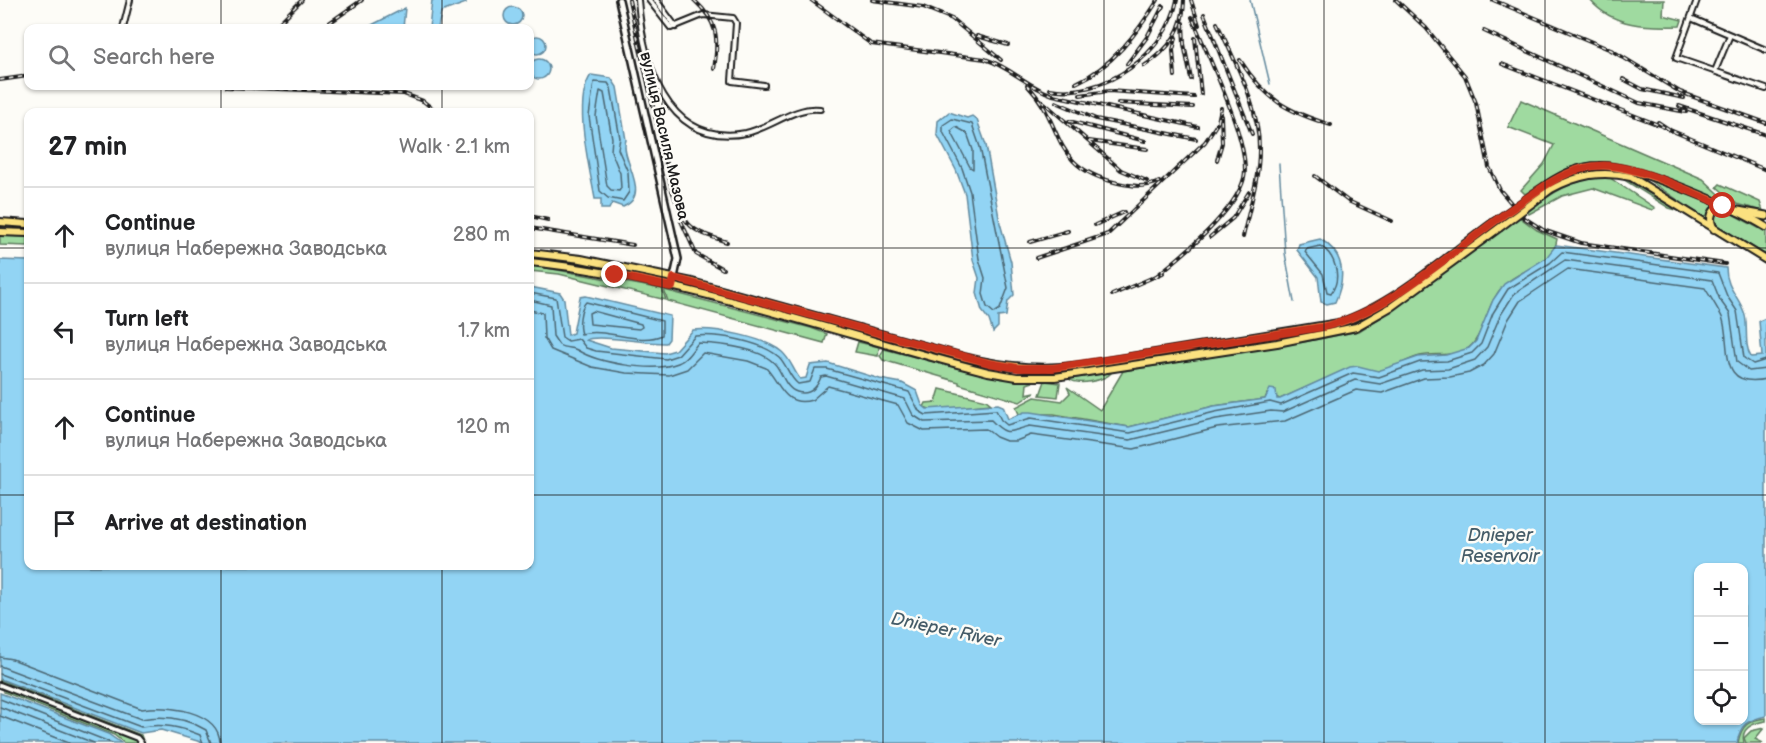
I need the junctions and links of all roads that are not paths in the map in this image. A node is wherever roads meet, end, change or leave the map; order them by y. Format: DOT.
graph roads {
  1 [pos="130,0"];
  2 [pos="619,0"];
  3 [pos="638,0"];
  4 [pos="649,0"];
  5 [pos="656,0"];
  6 [pos="1697,0"];
  7 [pos="1691,18"];
  8 [pos="124,24"];
  9 [pos="676,27"];
  10 [pos="1730,35"];
  11 [pos="1766,50"];
  12 [pos="1715,71"];
  13 [pos="764,86"];
  14 [pos="1766,89"];
  15 [pos="820,109"];
  16 [pos="1550,186"];
  17 [pos="1728,207"];
  18 [pos="1738,211"];
  19 [pos="1766,216"];
  20 [pos="0,222"];
  21 [pos="24,224"];
  22 [pos="1766,227"];
  23 [pos="1714,229"];
  24 [pos="0,232"];
  25 [pos="24,233"];
  26 [pos="534,253"];
  27 [pos="1766,260"];
  28 [pos="534,263"];
  29 [pos="674,278"];
  30 [pos="672,287"];
  31 [pos="0,685"];
  32 [pos="141,743"];
  1 -- 8 [label="street"];
  2 -- 29 [label="street, вулиця Василя Мазова"];
  3 -- 15 [label="street"];
  4 -- 9 [label="street"];
  5 -- 9 [label="street"];
  6 -- 7 [label="street"];
  7 -- 10 [label="street"];
  7 -- 12 [label="street"];
  9 -- 13 [label="street"];
  10 -- 11 [label="street"];
  10 -- 12 [label="street"];
  12 -- 14 [label="street"];
  16 -- 17 [label="main road"];
  16 -- 23 [label="main road"];
  16 -- 29 [label="main road, bridge"];
  16 -- 30 [label="main road, bridge"];
  17 -- 18 [label="main road"];
  17 -- 23 [label="main road"];
  18 -- 19 [label="highway"];
  18 -- 22 [label="main road"];
  20 -- 21 [label="main road"];
  23 -- 27 [label="main road"];
  24 -- 25 [label="main road"];
  26 -- 29 [label="main road"];
  28 -- 30 [label="main road"];
  29 -- 30 [label="street, вулиця Василя Мазова"];
  31 -- 32 [label="street"];
}
